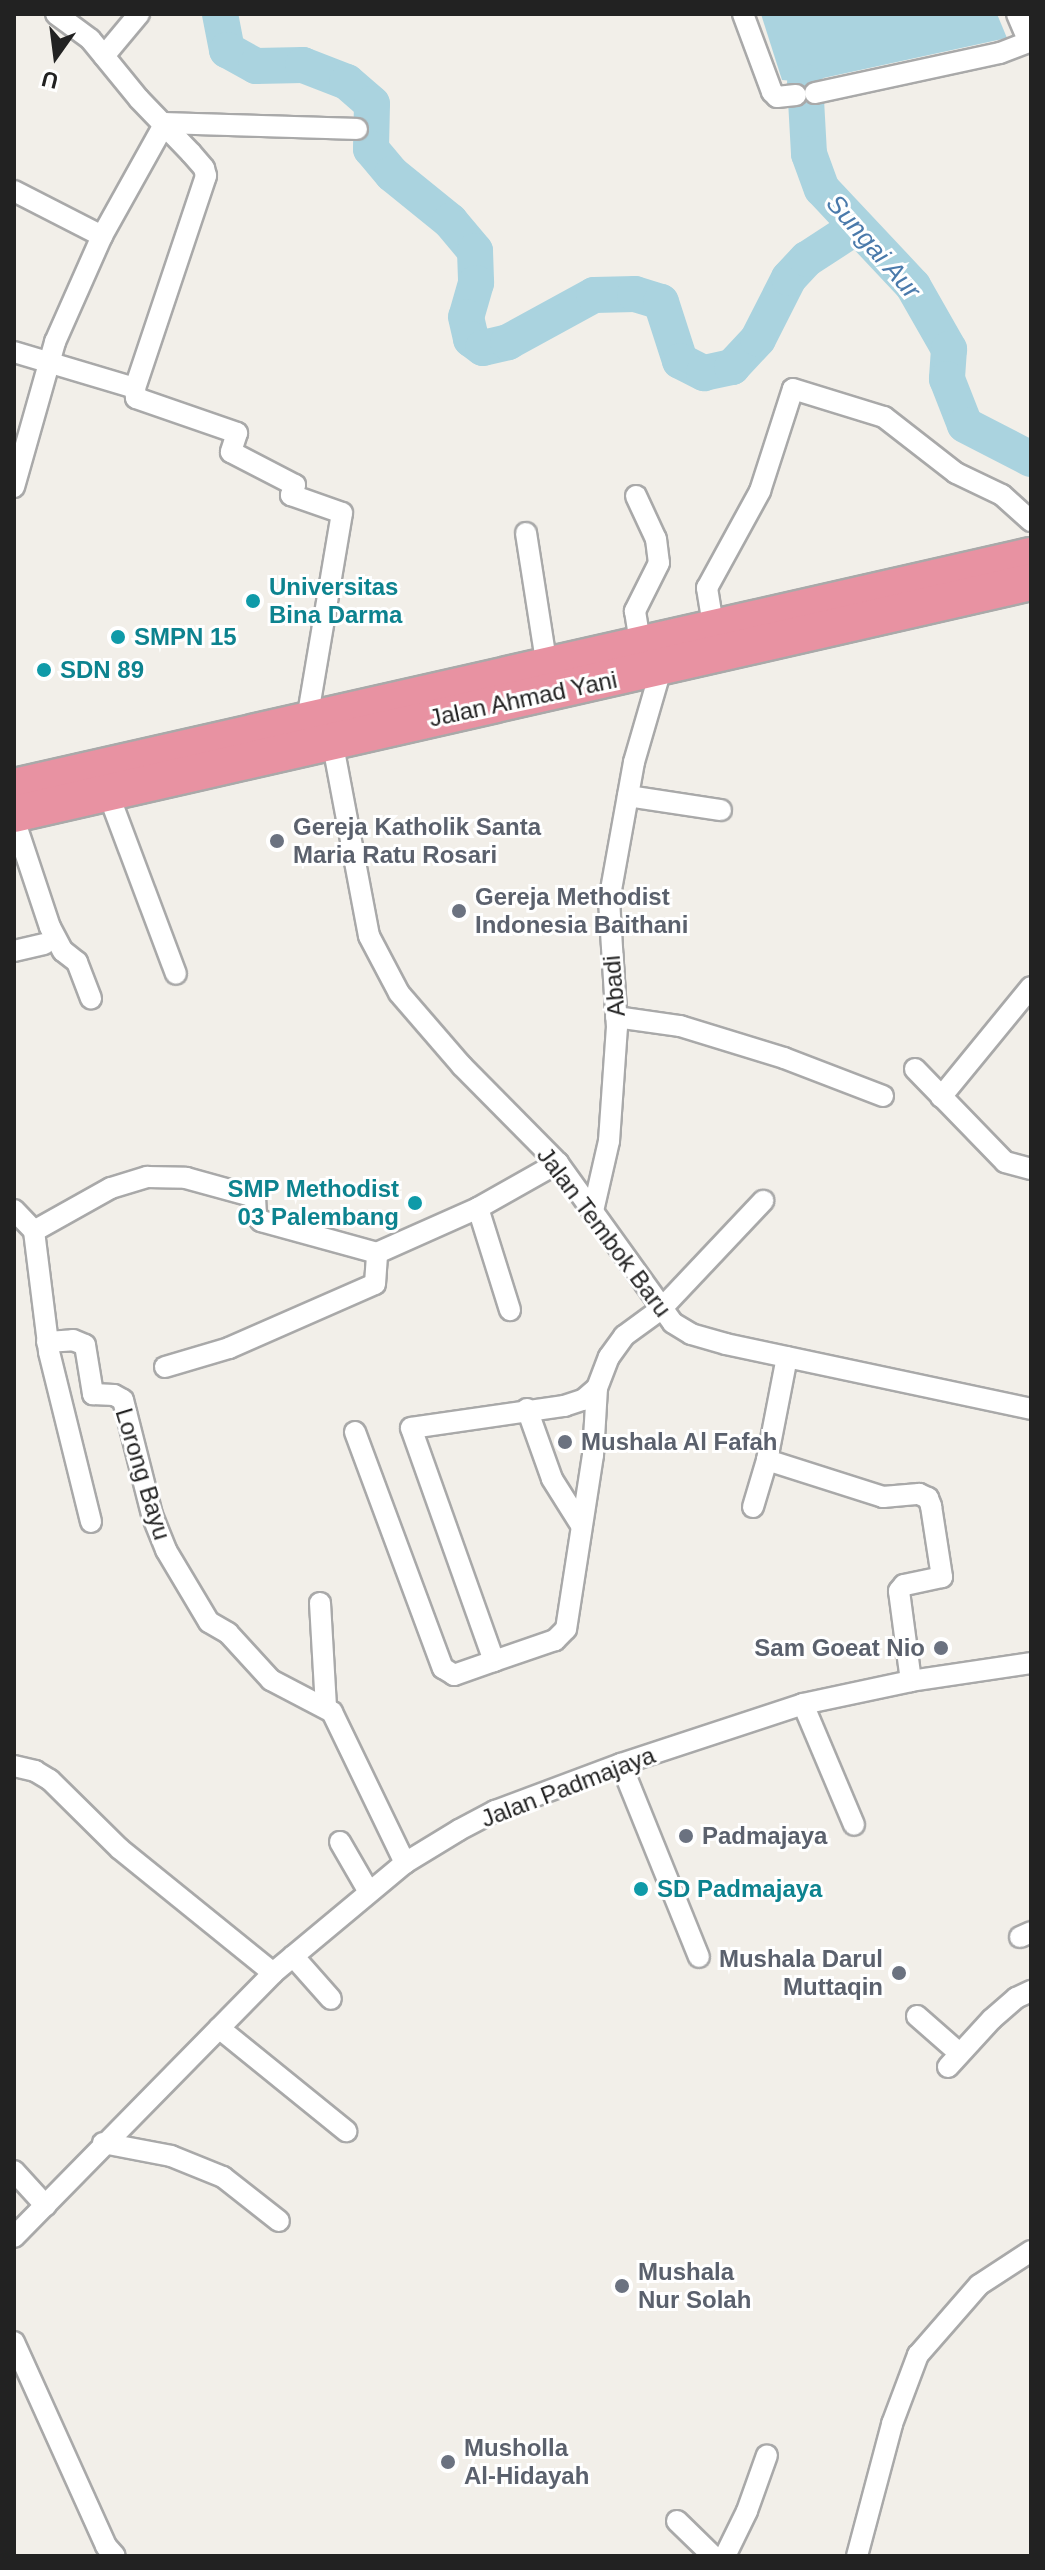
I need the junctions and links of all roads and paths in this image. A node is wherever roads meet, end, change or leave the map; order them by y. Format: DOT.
graph roads {
  1 [pos="56,14"];
  2 [pos="139,14"];
  3 [pos="743,14"];
  4 [pos="1017,14"];
  5 [pos="1030,41"];
  6 [pos="104,56"];
  7 [pos="165,123"];
  8 [pos="357,129"];
  9 [pos="14,191"];
  10 [pos="102,236"];
  11 [pos="14,352"];
  12 [pos="47,363"];
  13 [pos="135,388"];
  14 [pos="14,487"];
  15 [pos="636,496"];
  16 [pos="1031,521"];
  17 [pos="526,533"];
  18 [pos="1031,556"];
  19 [pos="1031,582"];
  20 [pos="714,631"];
  21 [pos="651,658"];
  22 [pos="547,667"];
  23 [pos="320,730"];
  24 [pos="14,787"];
  25 [pos="108,793"];
  26 [pos="628,796"];
  27 [pos="721,810"];
  28 [pos="14,816"];
  29 [pos="44,944"];
  30 [pos="14,951"];
  31 [pos="176,974"];
  32 [pos="1031,987"];
  33 [pos="91,998"];
  34 [pos="616,1017"];
  35 [pos="915,1069"];
  36 [pos="883,1096"];
  37 [pos="941,1097"];
  38 [pos="558,1163"];
  39 [pos="1031,1169"];
  40 [pos="763,1201"];
  41 [pos="478,1208"];
  42 [pos="14,1210"];
  43 [pos="593,1211"];
  44 [pos="34,1231"];
  45 [pos="377,1253"];
  46 [pos="661,1309"];
  47 [pos="510,1310"];
  48 [pos="47,1342"];
  49 [pos="787,1357"];
  50 [pos="165,1367"];
  51 [pos="597,1388"];
  52 [pos="527,1409"];
  53 [pos="1031,1409"];
  54 [pos="355,1432"];
  55 [pos="767,1460"];
  56 [pos="753,1507"];
  57 [pos="91,1522"];
  58 [pos="581,1525"];
  59 [pos="320,1603"];
  60 [pos="494,1661"];
  61 [pos="1031,1663"];
  62 [pos="911,1681"];
  63 [pos="803,1704"];
  64 [pos="326,1708"];
  65 [pos="621,1764"];
  66 [pos="14,1766"];
  67 [pos="854,1825"];
  68 [pos="340,1842"];
  69 [pos="405,1863"];
  70 [pos="369,1892"];
  71 [pos="293,1956"];
  72 [pos="699,1957"];
  73 [pos="273,1973"];
  74 [pos="1031,1991"];
  75 [pos="331,1999"];
  76 [pos="917,2016"];
  77 [pos="219,2028"];
  78 [pos="346,2131"];
  79 [pos="103,2143"];
  80 [pos="14,2171"];
  81 [pos="46,2206"];
  82 [pos="279,2221"];
  83 [pos="14,2237"];
  84 [pos="1031,2251"];
  85 [pos="14,2342"];
  86 [pos="767,2455"];
  87 [pos="677,2521"];
  88 [pos="115,2556"];
  89 [pos="713,2556"];
  90 [pos="725,2556"];
  91 [pos="857,2556"];
  1 -- 6 [label="street"];
  2 -- 6 [label="street"];
  3 -- 5 [label="street"];
  4 -- 5 [label="street"];
  6 -- 7 [label="street"];
  7 -- 8 [label="street"];
  7 -- 10 [label="street"];
  7 -- 13 [label="street"];
  9 -- 10 [label="street"];
  10 -- 12 [label="street"];
  11 -- 12 [label="street"];
  12 -- 13 [label="street"];
  12 -- 14 [label="street"];
  13 -- 23 [label="street"];
  15 -- 21 [label="street"];
  16 -- 20 [label="street"];
  17 -- 22 [label="street"];
  18 -- 20 [label="highway, Jalan Ahmad Yani"];
  19 -- 21 [label="highway, Jalan Ahmad Yani"];
  20 -- 21 [label="highway, Jalan Ahmad Yani"];
  21 -- 22 [label="highway, Jalan Ahmad Yani"];
  21 -- 23 [label="highway, Jalan Ahmad Yani"];
  21 -- 26 [label="street, Abadi"];
  22 -- 23 [label="highway, Jalan Ahmad Yani"];
  23 -- 24 [label="highway, Jalan Ahmad Yani"];
  23 -- 25 [label="highway, Jalan Ahmad Yani"];
  23 -- 38 [label="street, Jalan Tembok Baru"];
  25 -- 28 [label="highway, Jalan Ahmad Yani"];
  25 -- 31 [label="street"];
  26 -- 27 [label="street"];
  26 -- 34 [label="street, Abadi"];
  28 -- 33 [label="street"];
  29 -- 30 [label="street"];
  32 -- 37 [label="street"];
  34 -- 36 [label="street"];
  34 -- 43 [label="street, Abadi"];
  35 -- 37 [label="street"];
  37 -- 39 [label="street"];
  38 -- 41 [label="street"];
  38 -- 43 [label="street, Jalan Tembok Baru"];
  40 -- 46 [label="street"];
  41 -- 45 [label="street"];
  41 -- 47 [label="street"];
  42 -- 44 [label="street"];
  43 -- 46 [label="street, Jalan Tembok Baru"];
  44 -- 45 [label="street"];
  44 -- 48 [label="street"];
  45 -- 50 [label="street"];
  46 -- 49 [label="street, Jalan Tembok Baru"];
  46 -- 51 [label="street"];
  48 -- 57 [label="street"];
  48 -- 64 [label="street, Lorong Bayu"];
  49 -- 53 [label="street, Jalan Tembok Baru"];
  49 -- 55 [label="street"];
  51 -- 52 [label="street"];
  51 -- 58 [label="street"];
  52 -- 58 [label="street"];
  52 -- 60 [label="street"];
  54 -- 60 [label="street"];
  55 -- 56 [label="street"];
  55 -- 62 [label="street"];
  58 -- 60 [label="street"];
  59 -- 64 [label="street"];
  61 -- 62 [label="street, Jalan Padmajaya"];
  62 -- 63 [label="street, Jalan Padmajaya"];
  63 -- 65 [label="street, Jalan Padmajaya"];
  63 -- 67 [label="street"];
  64 -- 69 [label="street"];
  65 -- 69 [label="street, Jalan Padmajaya"];
  65 -- 72 [label="street"];
  66 -- 73 [label="street"];
  68 -- 70 [label="street"];
  69 -- 70 [label="street, Jalan Padmajaya"];
  70 -- 71 [label="street, Jalan Padmajaya"];
  71 -- 73 [label="street, Jalan Padmajaya"];
  71 -- 75 [label="street"];
  73 -- 77 [label="street, Jalan Padmajaya"];
  74 -- 76 [label="street"];
  77 -- 78 [label="street"];
  77 -- 79 [label="street, Jalan Padmajaya"];
  79 -- 81 [label="street, Jalan Padmajaya"];
  79 -- 82 [label="street"];
  80 -- 81 [label="street"];
  81 -- 83 [label="street, Jalan Padmajaya"];
  84 -- 91 [label="street"];
  85 -- 88 [label="street"];
  86 -- 90 [label="street"];
  87 -- 89 [label="street"];
}
